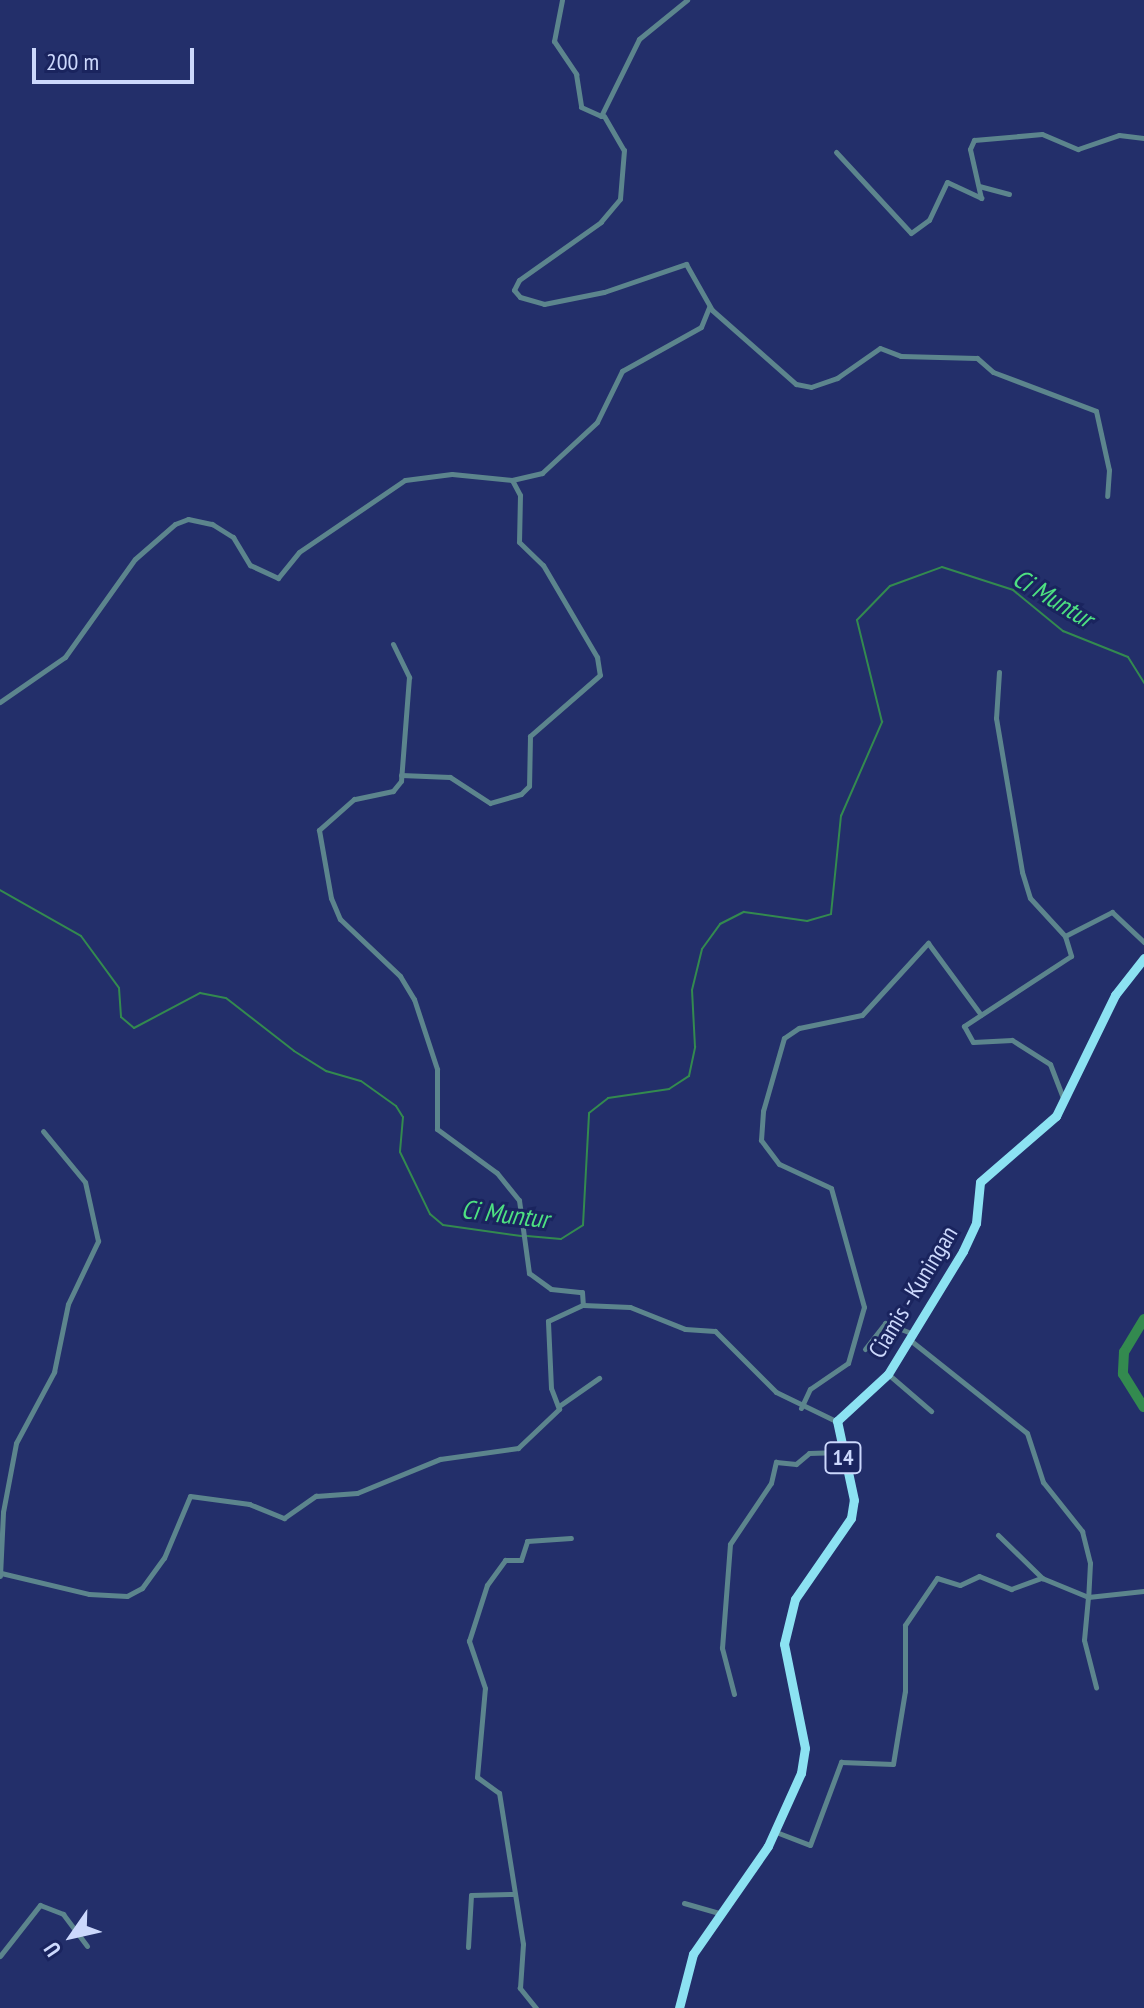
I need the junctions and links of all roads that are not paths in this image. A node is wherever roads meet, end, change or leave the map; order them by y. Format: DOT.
graph roads {
  1 [pos="562,0"];
  2 [pos="687,0"];
  3 [pos="604,116"];
  4 [pos="1144,138"];
  5 [pos="836,152"];
  6 [pos="979,186"];
  7 [pos="1009,194"];
  8 [pos="709,306"];
  9 [pos="512,480"];
  10 [pos="1107,496"];
  11 [pos="393,644"];
  12 [pos="999,672"];
  13 [pos="0,702"];
  14 [pos="401,775"];
  15 [pos="1065,936"];
  16 [pos="1144,942"];
  17 [pos="1144,958"];
  18 [pos="981,1015"];
  19 [pos="1064,1101"];
  20 [pos="43,1131"];
  21 [pos="583,1305"];
  22 [pos="912,1337"];
  23 [pos="865,1349"];
  24 [pos="888,1374"];
  25 [pos="599,1378"];
  26 [pos="559,1406"];
  27 [pos="801,1408"];
  28 [pos="931,1411"];
  29 [pos="837,1421"];
  30 [pos="841,1452"];
  31 [pos="998,1535"];
  32 [pos="571,1538"];
  33 [pos="0,1575"];
  34 [pos="1042,1578"];
  35 [pos="1144,1591"];
  36 [pos="1088,1597"];
  37 [pos="1096,1687"];
  38 [pos="734,1694"];
  39 [pos="775,1831"];
  40 [pos="513,1894"];
  41 [pos="684,1903"];
  42 [pos="723,1914"];
  43 [pos="87,1946"];
  44 [pos="468,1947"];
  45 [pos="0,1956"];
  46 [pos="536,2008"];
  47 [pos="679,2008"];
  1 -- 3 [label="street"];
  2 -- 3 [label="street"];
  3 -- 8 [label="street"];
  4 -- 6 [label="street"];
  5 -- 6 [label="street"];
  6 -- 7 [label="street"];
  8 -- 9 [label="street"];
  8 -- 10 [label="street"];
  9 -- 13 [label="street"];
  9 -- 14 [label="street"];
  11 -- 14 [label="street"];
  12 -- 15 [label="street"];
  14 -- 21 [label="street"];
  15 -- 16 [label="street"];
  15 -- 18 [label="street"];
  17 -- 19 [label="highway, Ciamis - Kuningan / 14"];
  18 -- 19 [label="street"];
  18 -- 27 [label="street"];
  19 -- 22 [label="highway, Ciamis - Kuningan / 14"];
  20 -- 33 [label="street"];
  21 -- 26 [label="street"];
  21 -- 27 [label="street"];
  22 -- 23 [label="street"];
  22 -- 24 [label="highway, Ciamis - Kuningan / 14"];
  22 -- 36 [label="street"];
  24 -- 28 [label="street"];
  24 -- 29 [label="highway, Ciamis - Kuningan / 14"];
  25 -- 26 [label="street"];
  26 -- 33 [label="street"];
  27 -- 29 [label="street"];
  29 -- 30 [label="highway, 14"];
  30 -- 38 [label="street"];
  30 -- 39 [label="highway, 14"];
  31 -- 34 [label="street"];
  32 -- 40 [label="street"];
  34 -- 36 [label="street"];
  34 -- 39 [label="street"];
  35 -- 36 [label="street"];
  36 -- 37 [label="street"];
  39 -- 42 [label="highway, 14"];
  40 -- 44 [label="street"];
  40 -- 46 [label="street"];
  41 -- 42 [label="street"];
  42 -- 47 [label="highway, 14"];
  43 -- 45 [label="street"];
}
